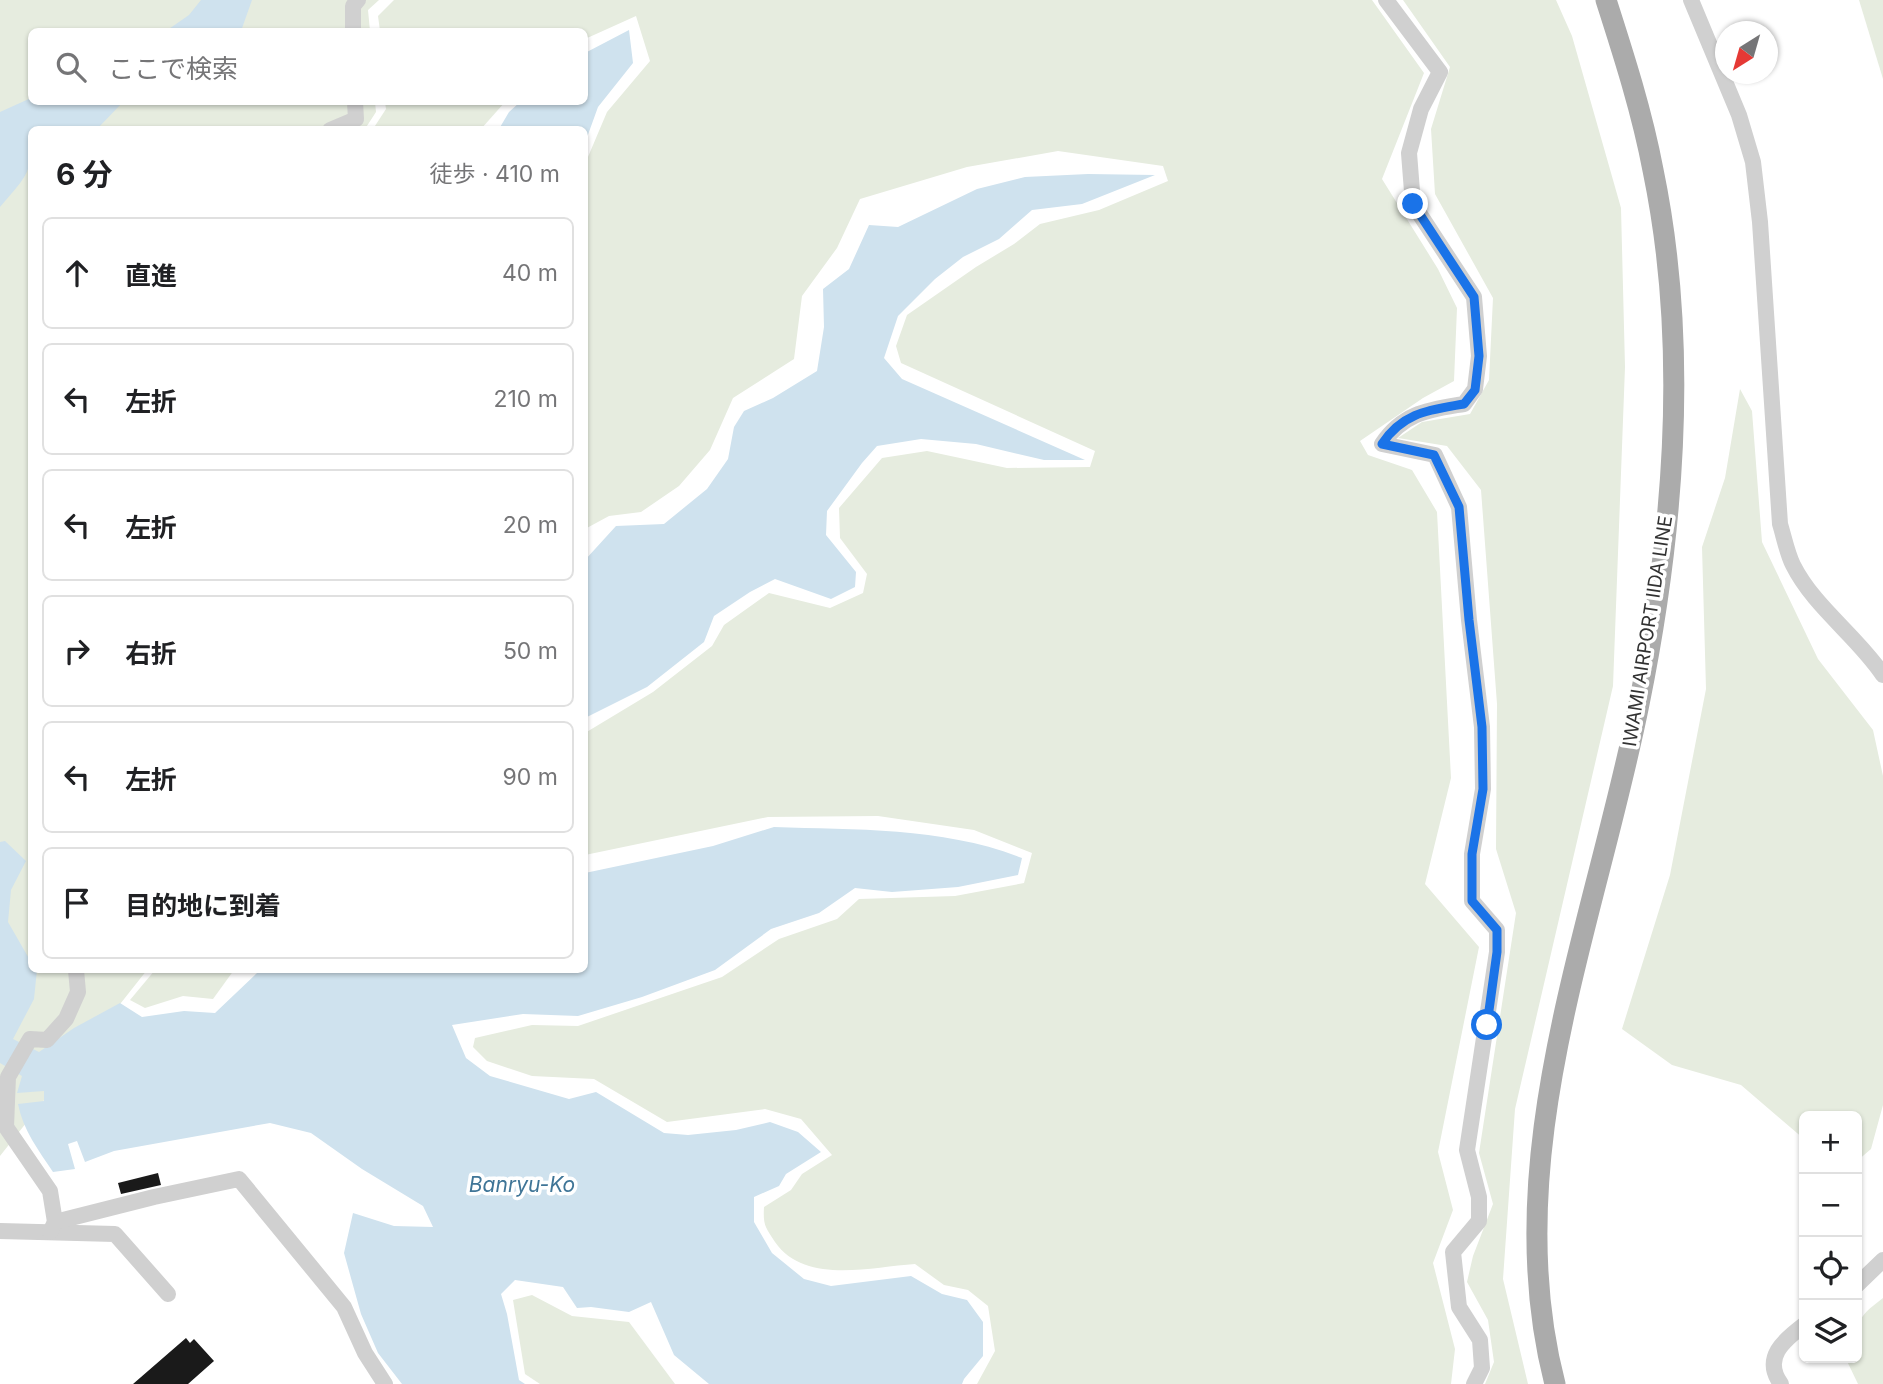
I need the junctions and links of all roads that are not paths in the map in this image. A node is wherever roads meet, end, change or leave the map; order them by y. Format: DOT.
graph roads {
  1 [pos="358,0"];
  2 [pos="1386,0"];
  3 [pos="1606,0"];
  4 [pos="1691,0"];
  5 [pos="353,28"];
  6 [pos="355,105"];
  7 [pos="339,126"];
  8 [pos="1883,675"];
  9 [pos="76,973"];
  10 [pos="4,1077"];
  11 [pos="52,1227"];
  12 [pos="0,1231"];
  13 [pos="1883,1260"];
  14 [pos="1862,1280"];
  15 [pos="168,1294"];
  16 [pos="1799,1329"];
  17 [pos="386,1384"];
  18 [pos="1474,1384"];
  19 [pos="1555,1384"];
  20 [pos="1781,1384"];
  1 -- 5 [label="street"];
  2 -- 18 [label="street"];
  3 -- 19 [label="main road, IWAMI AIRPORT IIDA LINE"];
  4 -- 8 [label="street"];
  6 -- 7 [label="street"];
  9 -- 10 [label="street"];
  10 -- 11 [label="street"];
  11 -- 12 [label="street"];
  11 -- 15 [label="street"];
  11 -- 17 [label="street"];
  13 -- 14 [label="street"];
  16 -- 20 [label="street"];
}
